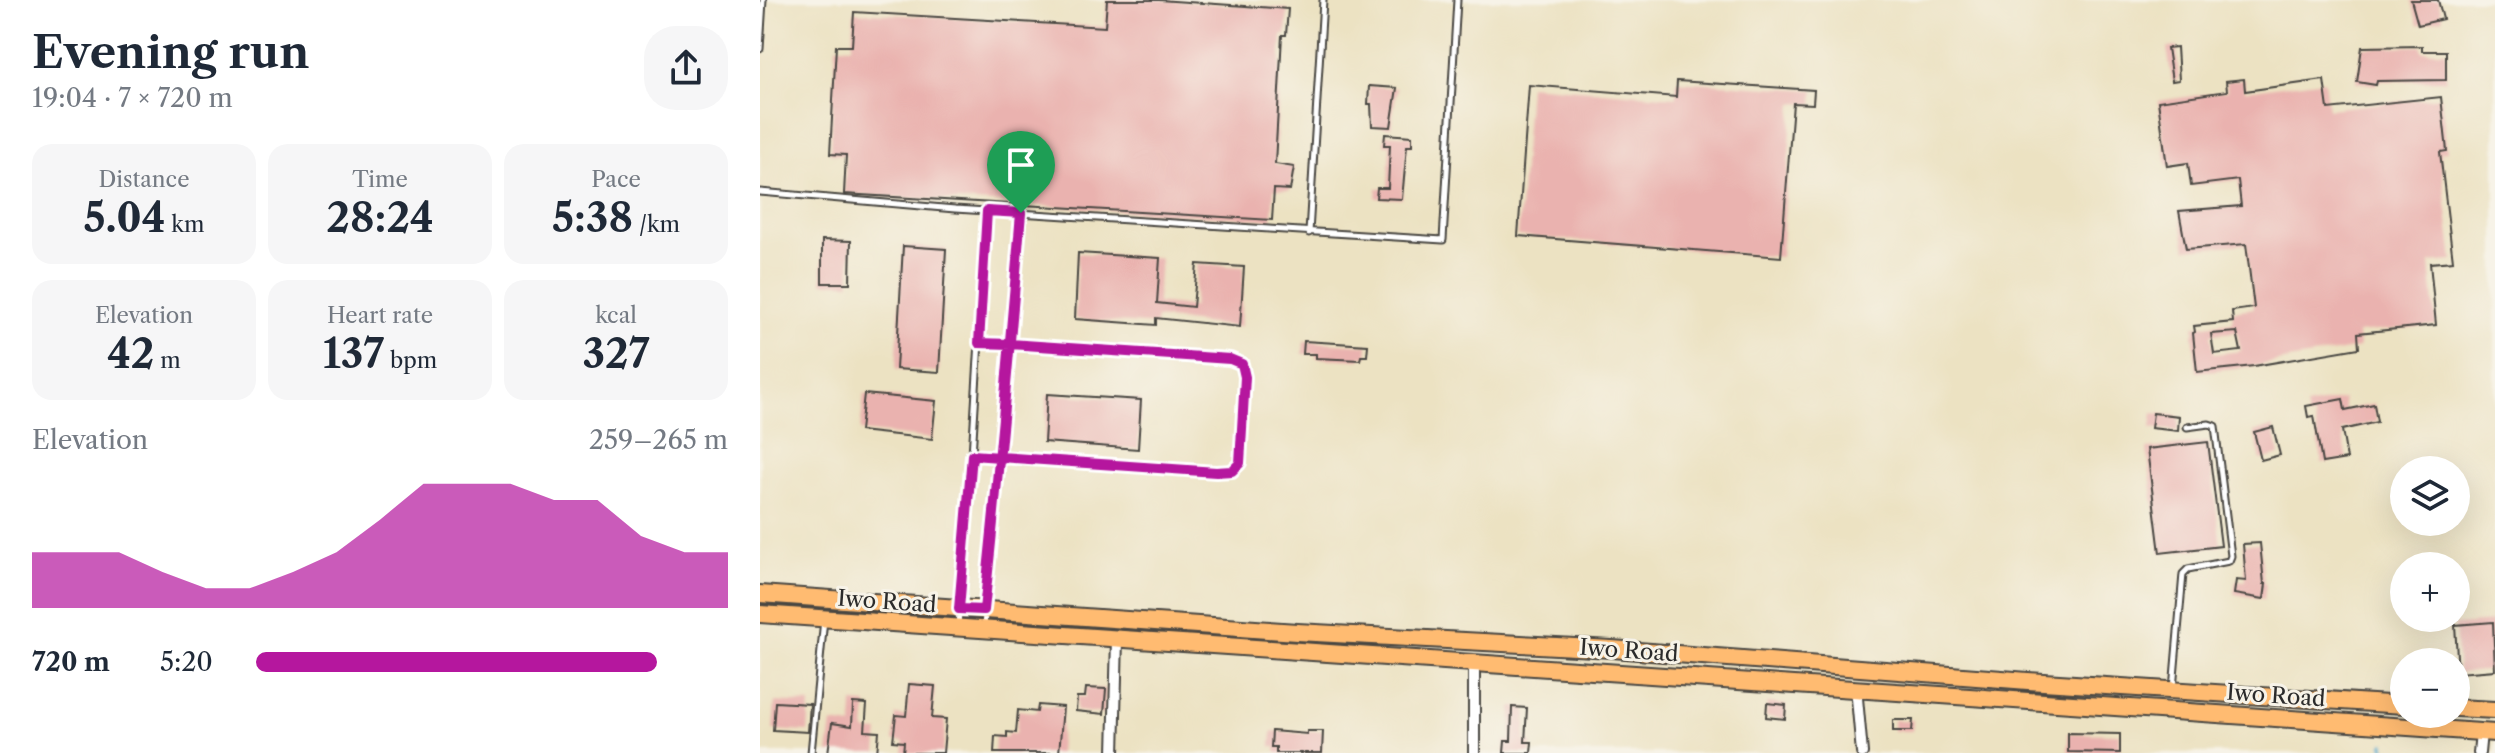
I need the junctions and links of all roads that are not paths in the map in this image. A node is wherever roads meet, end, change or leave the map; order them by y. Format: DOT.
graph roads {
  1 [pos="763,0"];
  2 [pos="1323,0"];
  3 [pos="1457,0"];
  4 [pos="760,49"];
  5 [pos="760,192"];
  6 [pos="987,211"];
  7 [pos="1021,213"];
  8 [pos="1309,233"];
  9 [pos="979,343"];
  10 [pos="1010,344"];
  11 [pos="2187,427"];
  12 [pos="972,455"];
  13 [pos="1000,457"];
  14 [pos="760,594"];
  15 [pos="959,609"];
  16 [pos="984,610"];
  17 [pos="760,614"];
  18 [pos="824,618"];
  19 [pos="958,629"];
  20 [pos="983,631"];
  21 [pos="1117,639"];
  22 [pos="1516,643"];
  23 [pos="1474,663"];
  24 [pos="1515,665"];
  25 [pos="1856,687"];
  26 [pos="2173,690"];
  27 [pos="2390,704"];
  28 [pos="2470,709"];
  29 [pos="2495,710"];
  30 [pos="2488,732"];
  31 [pos="811,753"];
  32 [pos="1114,753"];
  33 [pos="1474,753"];
  34 [pos="1862,753"];
  35 [pos="2479,753"];
  1 -- 4 [label="lane"];
  2 -- 8 [label="lane"];
  3 -- 8 [label="lane"];
  5 -- 6 [label="lane"];
  6 -- 7 [label="lane"];
  6 -- 9 [label="lane"];
  7 -- 8 [label="lane"];
  7 -- 10 [label="lane"];
  9 -- 10 [label="lane"];
  9 -- 12 [label="lane"];
  10 -- 13 [label="lane"];
  10 -- 13 [label="lane"];
  11 -- 26 [label="lane"];
  12 -- 13 [label="lane"];
  12 -- 15 [label="lane"];
  13 -- 16 [label="lane"];
  14 -- 15 [label="main road, Iwo Road"];
  15 -- 16 [label="main road, Iwo Road"];
  15 -- 19 [label="lane"];
  16 -- 20 [label="lane"];
  16 -- 22 [label="main road, Iwo Road"];
  17 -- 18 [label="main road, Iwo Road"];
  18 -- 19 [label="main road, Iwo Road"];
  18 -- 31 [label="lane"];
  19 -- 20 [label="main road, Iwo Road"];
  20 -- 21 [label="main road, Iwo Road"];
  21 -- 23 [label="main road, Iwo Road"];
  21 -- 32 [label="street"];
  22 -- 24 [label="main road"];
  22 -- 26 [label="main road, Iwo Road"];
  23 -- 24 [label="main road, Iwo Road"];
  23 -- 33 [label="street"];
  24 -- 25 [label="main road, Iwo Road"];
  25 -- 30 [label="main road, Iwo Road"];
  25 -- 34 [label="street"];
  26 -- 27 [label="main road, Iwo Road"];
  28 -- 29 [label="main road"];
  30 -- 35 [label="street"];
}
